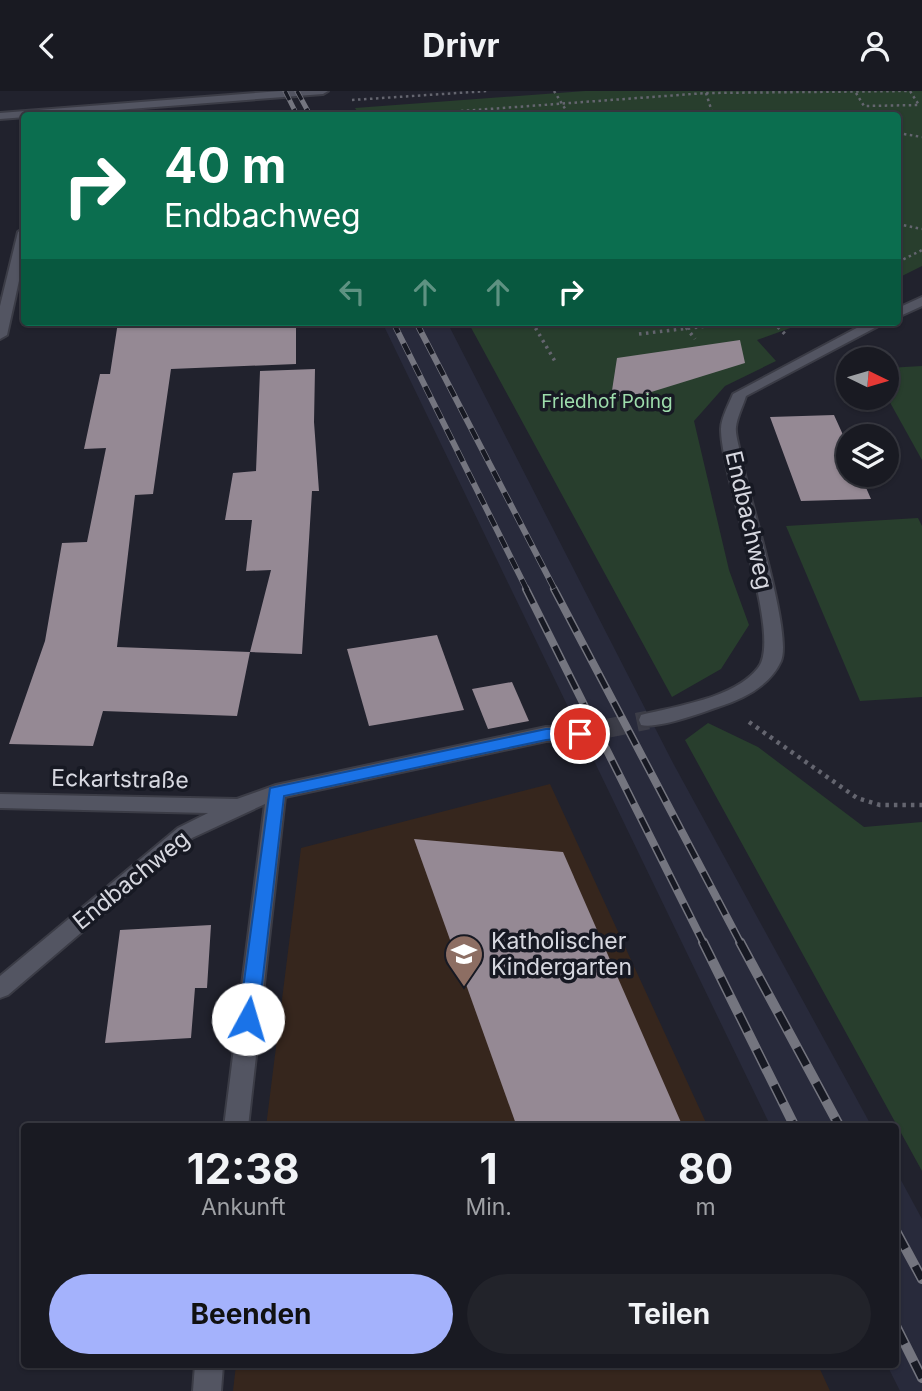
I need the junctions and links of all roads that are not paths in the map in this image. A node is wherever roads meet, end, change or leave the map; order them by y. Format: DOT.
graph roads {
  1 [pos="323,91"];
  2 [pos="52,112"];
  3 [pos="21,114"];
  4 [pos="0,116"];
  5 [pos="21,245"];
  6 [pos="922,301"];
  7 [pos="901,312"];
  8 [pos="871,326"];
  9 [pos="0,335"];
  10 [pos="648,720"];
  11 [pos="580,734"];
  12 [pos="276,792"];
  13 [pos="0,801"];
  14 [pos="239,806"];
  15 [pos="0,989"];
  16 [pos="236,1123"];
  17 [pos="209,1368"];
  18 [pos="206,1391"];
  1 -- 2 [label="street"];
  3 -- 4 [label="street"];
  5 -- 9 [label="street"];
  6 -- 7 [label="street"];
  8 -- 10 [label="street, Endbachweg"];
  11 -- 12 [label="street, Endbachweg"];
  12 -- 14 [label="street, Endbachweg"];
  12 -- 16 [label="street"];
  13 -- 14 [label="street, Eckartstraße"];
  14 -- 15 [label="street, Endbachweg"];
  17 -- 18 [label="street"];
}
